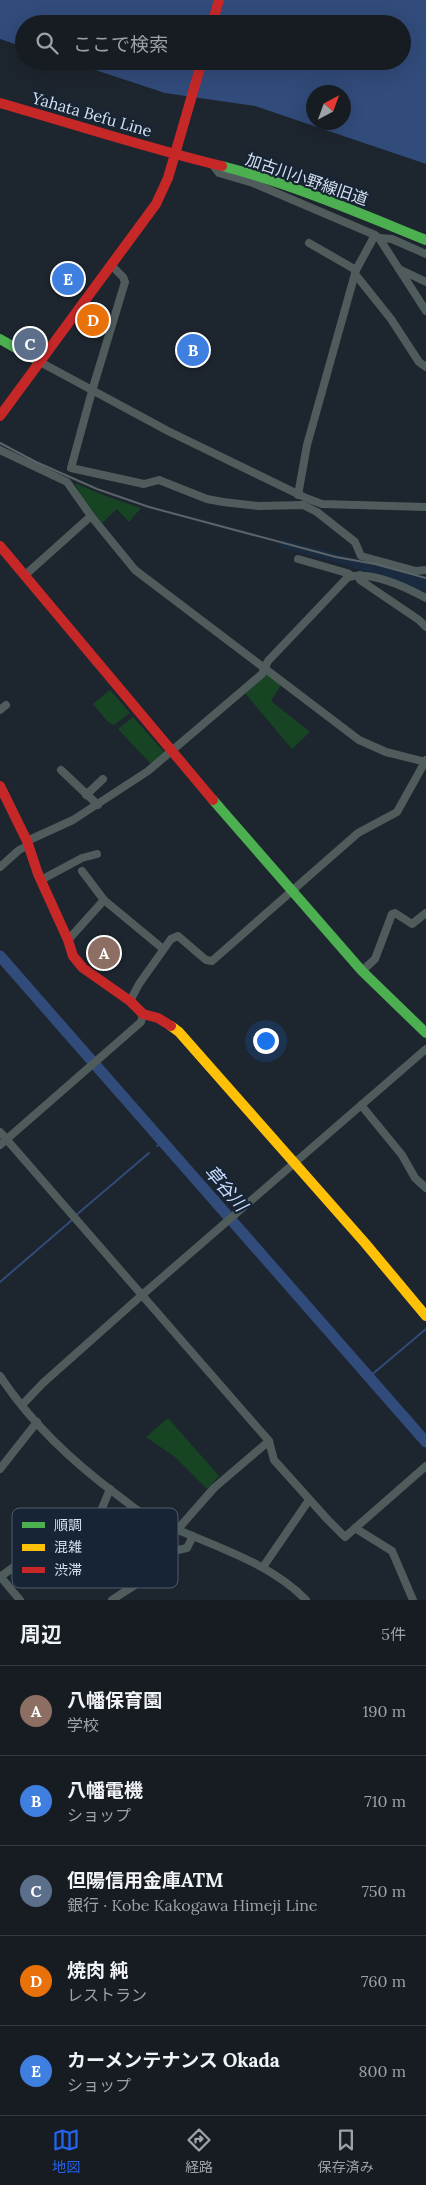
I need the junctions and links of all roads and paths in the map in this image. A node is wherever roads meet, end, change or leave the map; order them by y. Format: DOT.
graph roads {
  1 [pos="219,0"];
  2 [pos="215,15"];
  3 [pos="199,70"];
  4 [pos="0,103"];
  5 [pos="175,156"];
  6 [pos="213,164"];
  7 [pos="377,236"];
  8 [pos="426,240"];
  9 [pos="309,243"];
  10 [pos="426,254"];
  11 [pos="112,266"];
  12 [pos="399,269"];
  13 [pos="355,272"];
  14 [pos="426,282"];
  15 [pos="426,311"];
  16 [pos="0,339"];
  17 [pos="40,362"];
  18 [pos="426,367"];
  19 [pos="92,391"];
  20 [pos="0,416"];
  21 [pos="0,450"];
  22 [pos="303,499"];
  23 [pos="426,507"];
  24 [pos="90,516"];
  25 [pos="0,546"];
  26 [pos="298,559"];
  27 [pos="426,570"];
  28 [pos="360,575"];
  29 [pos="24,576"];
  30 [pos="352,576"];
  31 [pos="389,582"];
  32 [pos="383,596"];
  33 [pos="426,598"];
  34 [pos="426,627"];
  35 [pos="265,668"];
  36 [pos="172,752"];
  37 [pos="426,761"];
  38 [pos="61,770"];
  39 [pos="103,779"];
  40 [pos="0,786"];
  41 [pos="86,795"];
  42 [pos="98,805"];
  43 [pos="28,843"];
  44 [pos="98,854"];
  45 [pos="0,867"];
  46 [pos="82,871"];
  47 [pos="41,880"];
  48 [pos="292,890"];
  49 [pos="104,900"];
  50 [pos="426,913"];
  51 [pos="68,940"];
  52 [pos="162,948"];
  53 [pos="362,971"];
  54 [pos="130,1001"];
  55 [pos="143,1014"];
  56 [pos="426,1033"];
  57 [pos="426,1049"];
  58 [pos="361,1106"];
  59 [pos="0,1132"];
  60 [pos="6,1140"];
  61 [pos="0,1145"];
  62 [pos="296,1164"];
  63 [pos="426,1188"];
  64 [pos="142,1295"];
  65 [pos="426,1316"];
  66 [pos="0,1376"];
  67 [pos="3,1386"];
  68 [pos="22,1405"];
  69 [pos="37,1422"];
  70 [pos="268,1441"];
  71 [pos="426,1466"];
  72 [pos="0,1470"];
  73 [pos="110,1489"];
  74 [pos="308,1500"];
  75 [pos="102,1508"];
  76 [pos="136,1508"];
  77 [pos="355,1528"];
  78 [pos="178,1529"];
  79 [pos="193,1536"];
  80 [pos="178,1550"];
  81 [pos="263,1567"];
  82 [pos="12,1568"];
  83 [pos="0,1577"];
  84 [pos="131,1588"];
  85 [pos="20,1600"];
  86 [pos="112,1600"];
  87 [pos="306,1600"];
  88 [pos="413,1600"];
  1 -- 2 [label="street"];
  3 -- 5 [label="street"];
  4 -- 5 [label="street, Yahata Befu Line"];
  5 -- 6 [label="street, 加古川小野線旧道"];
  5 -- 11 [label="street"];
  6 -- 7 [label="street"];
  6 -- 8 [label="street, 加古川小野線旧道"];
  7 -- 10 [label="street"];
  7 -- 12 [label="street"];
  7 -- 13 [label="street"];
  9 -- 13 [label="street"];
  11 -- 17 [label="street"];
  11 -- 19 [label="street"];
  12 -- 14 [label="street"];
  12 -- 15 [label="street"];
  13 -- 18 [label="street"];
  13 -- 22 [label="street"];
  16 -- 17 [label="street"];
  17 -- 19 [label="street"];
  17 -- 20 [label="street"];
  19 -- 22 [label="street"];
  19 -- 22 [label="street"];
  21 -- 24 [label="street"];
  22 -- 23 [label="street"];
  22 -- 27 [label="street"];
  24 -- 29 [label="street"];
  24 -- 35 [label="street"];
  25 -- 29 [label="street"];
  26 -- 30 [label="street"];
  28 -- 30 [label="street"];
  28 -- 31 [label="street"];
  28 -- 32 [label="street"];
  29 -- 36 [label="street"];
  30 -- 35 [label="street"];
  31 -- 32 [label="street"];
  31 -- 33 [label="street"];
  32 -- 34 [label="street"];
  35 -- 36 [label="street"];
  35 -- 37 [label="street"];
  36 -- 42 [label="street"];
  36 -- 48 [label="street"];
  37 -- 48 [label="street"];
  38 -- 41 [label="street"];
  39 -- 41 [label="street"];
  40 -- 43 [label="street"];
  41 -- 42 [label="street"];
  42 -- 43 [label="street"];
  43 -- 45 [label="street"];
  43 -- 47 [label="street"];
  44 -- 47 [label="street"];
  46 -- 49 [label="street"];
  47 -- 51 [label="street"];
  48 -- 52 [label="street"];
  48 -- 53 [label="street"];
  49 -- 51 [label="street"];
  49 -- 52 [label="street"];
  50 -- 53 [label="street"];
  51 -- 54 [label="street"];
  52 -- 54 [label="street"];
  53 -- 56 [label="street"];
  54 -- 55 [label="street"];
  55 -- 60 [label="street"];
  55 -- 62 [label="street"];
  57 -- 58 [label="street"];
  58 -- 62 [label="street"];
  58 -- 63 [label="street"];
  59 -- 60 [label="street"];
  60 -- 61 [label="street"];
  60 -- 64 [label="street"];
  62 -- 64 [label="street"];
  62 -- 65 [label="street"];
  64 -- 68 [label="street"];
  64 -- 70 [label="street"];
  66 -- 67 [label="street"];
  67 -- 68 [label="street"];
  68 -- 69 [label="street"];
  69 -- 72 [label="street"];
  69 -- 73 [label="street"];
  70 -- 74 [label="street"];
  70 -- 78 [label="street"];
  71 -- 77 [label="street"];
  73 -- 75 [label="street"];
  73 -- 76 [label="street"];
  74 -- 77 [label="street"];
  74 -- 81 [label="street"];
  77 -- 88 [label="street"];
  78 -- 79 [label="street"];
  79 -- 80 [label="street"];
  79 -- 81 [label="street"];
  81 -- 87 [label="street"];
  82 -- 83 [label="street"];
  83 -- 85 [label="street"];
  84 -- 86 [label="street"];
}
